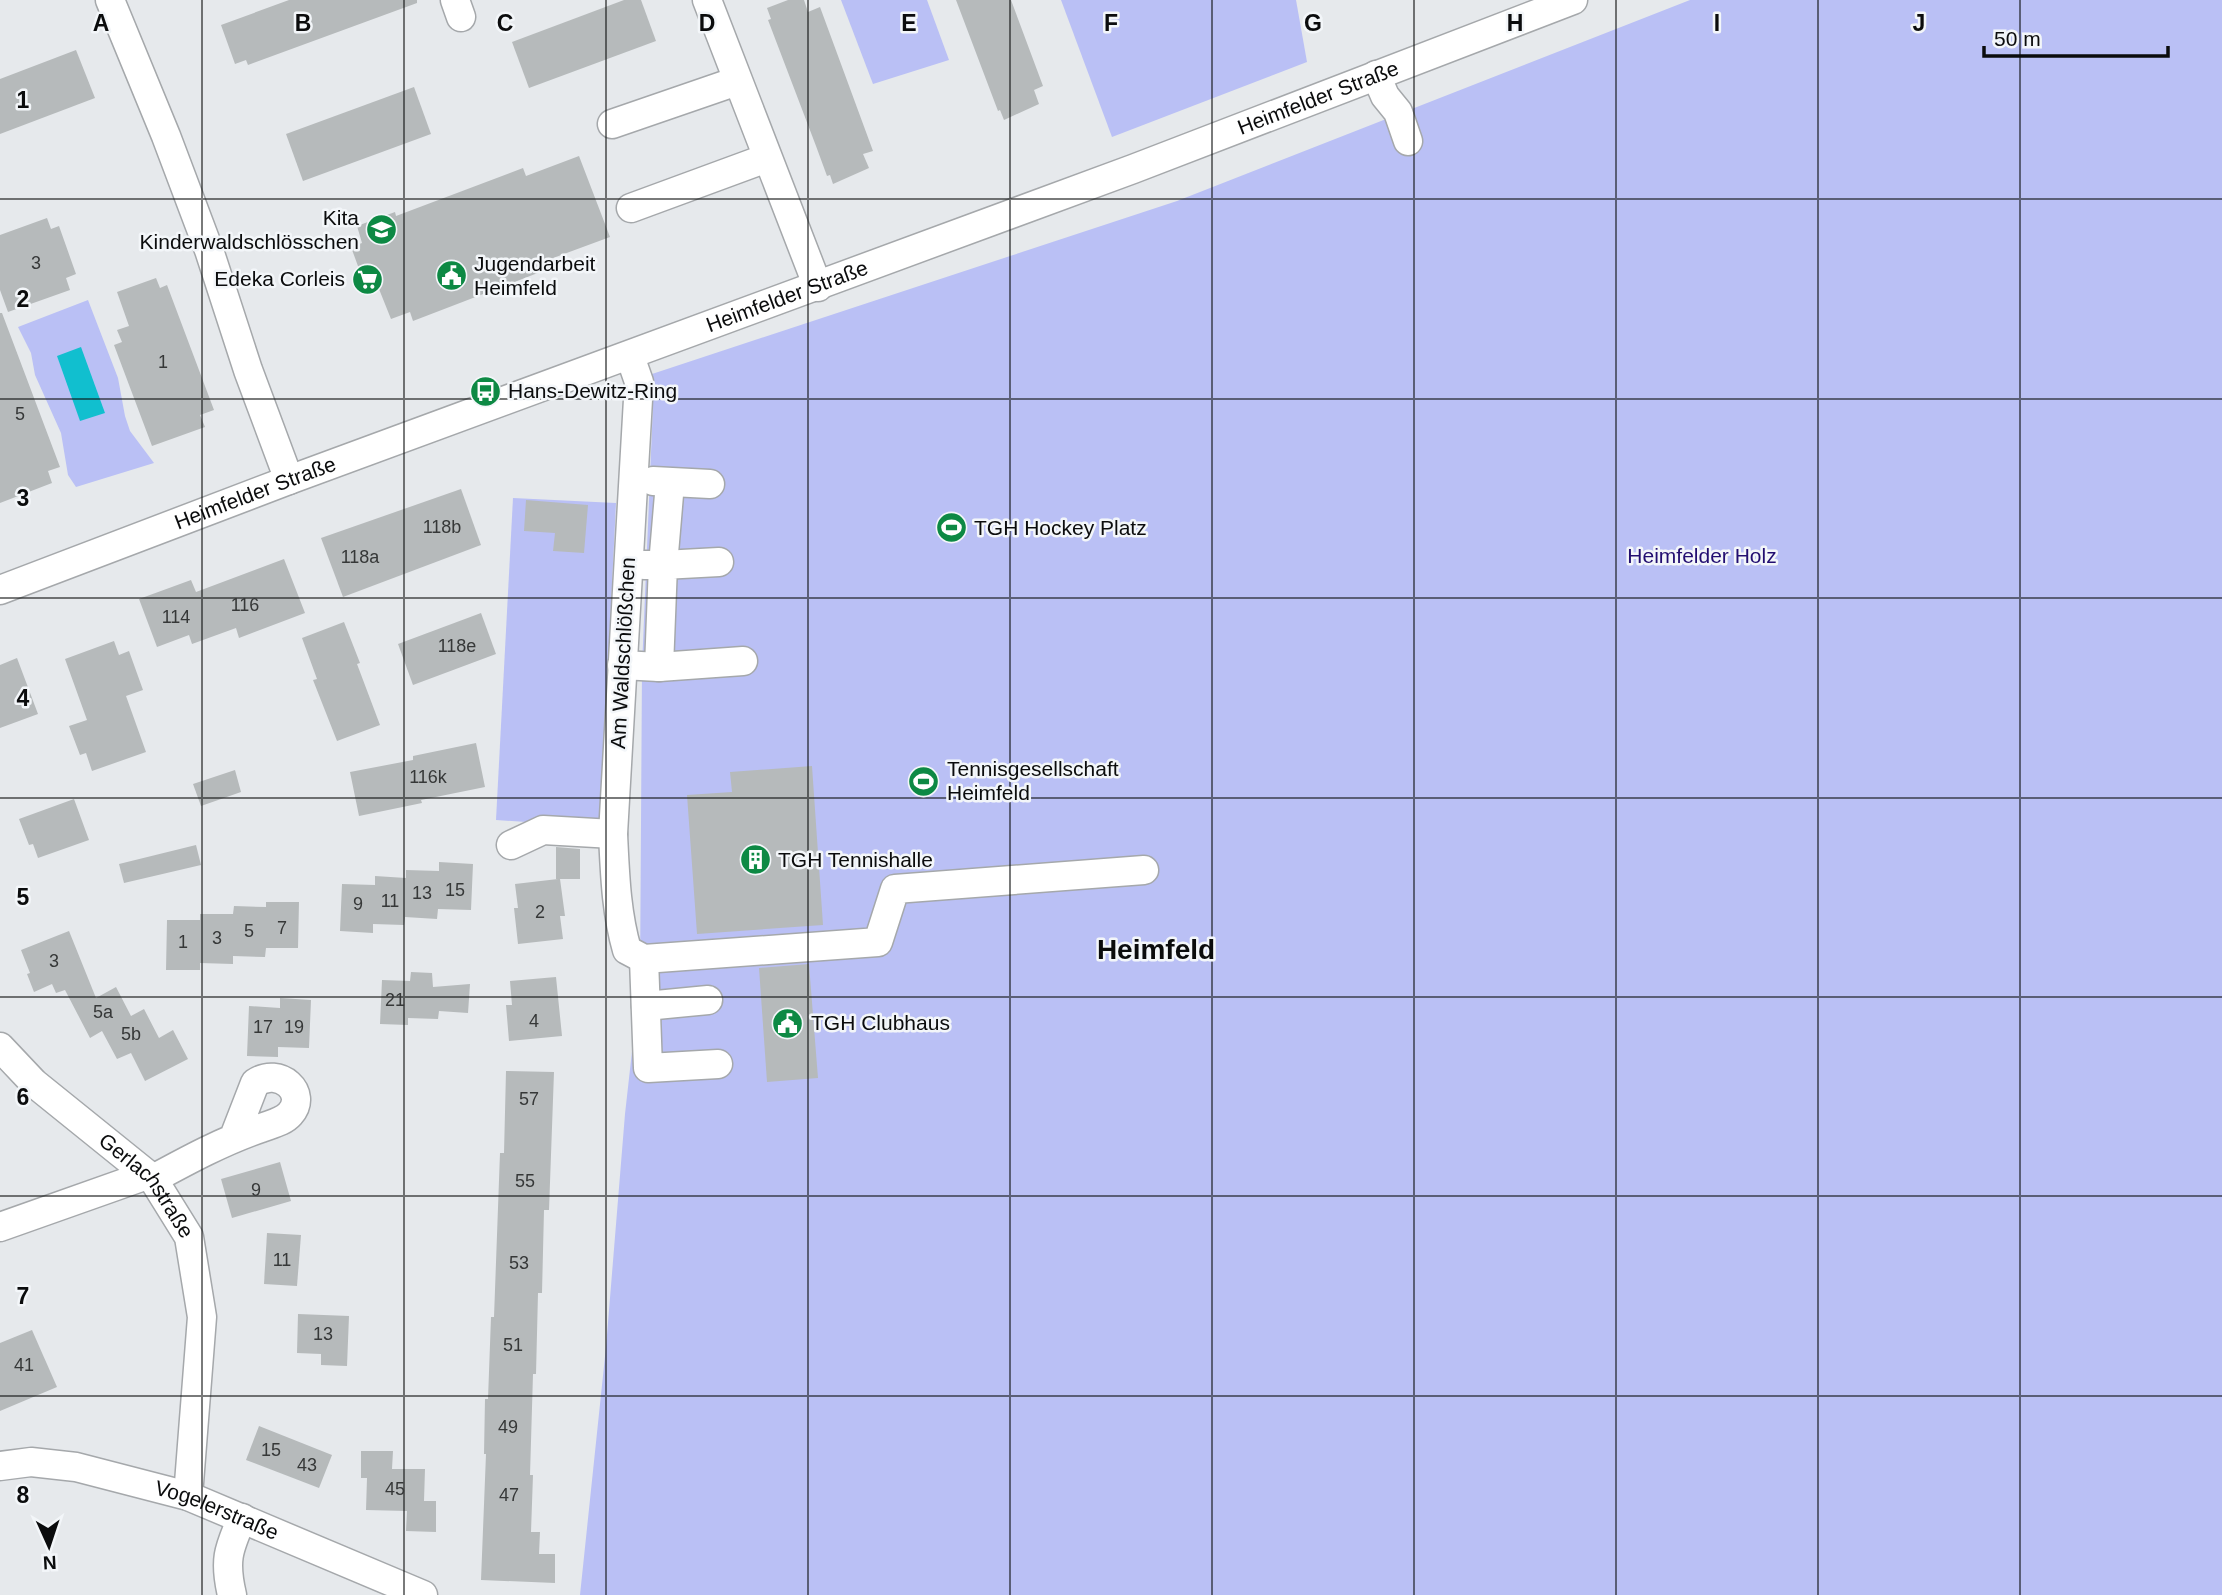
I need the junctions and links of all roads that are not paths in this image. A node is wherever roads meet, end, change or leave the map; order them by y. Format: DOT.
graph roads {
  1 [pos="110,0"];
  2 [pos="707,0"];
  3 [pos="1573,0"];
  4 [pos="1376,75"];
  5 [pos="737,81"];
  6 [pos="612,124"];
  7 [pos="1408,141"];
  8 [pos="767,158"];
  9 [pos="631,208"];
  10 [pos="818,287"];
  11 [pos="630,356"];
  12 [pos="633,479"];
  13 [pos="289,480"];
  14 [pos="670,483"];
  15 [pos="710,484"];
  16 [pos="719,562"];
  17 [pos="628,564"];
  18 [pos="663,565"];
  19 [pos="0,590"];
  20 [pos="743,661"];
  21 [pos="622,665"];
  22 [pos="659,667"];
  23 [pos="613,834"];
  24 [pos="512,845"];
  25 [pos="1144,870"];
  26 [pos="635,955"];
  27 [pos="708,1000"];
  28 [pos="646,1006"];
  29 [pos="0,1047"];
  30 [pos="718,1063"];
  31 [pos="234,1137"];
  32 [pos="150,1177"];
  33 [pos="0,1227"];
  34 [pos="0,1466"];
  35 [pos="188,1496"];
  36 [pos="242,1518"];
  37 [pos="232,1595"];
  38 [pos="423,1595"];
  1 -- 13 [label="street"];
  2 -- 5 [label="street"];
  3 -- 4 [label="street, Heimfelder Straße"];
  4 -- 7 [label="street"];
  4 -- 10 [label="street, Heimfelder Straße"];
  5 -- 6 [label="street"];
  5 -- 8 [label="street"];
  8 -- 9 [label="street"];
  8 -- 10 [label="street"];
  10 -- 11 [label="street, Heimfelder Straße"];
  11 -- 12 [label="street, Am Waldschlößchen"];
  11 -- 13 [label="street, Heimfelder Straße"];
  12 -- 14 [label="street"];
  12 -- 17 [label="street, Am Waldschlößchen"];
  13 -- 19 [label="street, Heimfelder Straße"];
  14 -- 15 [label="street"];
  14 -- 18 [label="street"];
  16 -- 18 [label="street"];
  17 -- 18 [label="street"];
  17 -- 21 [label="street, Am Waldschlößchen"];
  18 -- 22 [label="street"];
  20 -- 22 [label="street"];
  21 -- 22 [label="street"];
  21 -- 23 [label="street, Am Waldschlößchen"];
  23 -- 24 [label="street"];
  23 -- 26 [label="street, Am Waldschlößchen"];
  25 -- 26 [label="street"];
  26 -- 28 [label="street, Am Waldschlößchen"];
  27 -- 28 [label="street"];
  28 -- 30 [label="street, Am Waldschlößchen"];
  29 -- 32 [label="street, Gerlachstraße"];
  31 -- 32 [label="street"];
  32 -- 33 [label="street"];
  32 -- 35 [label="street, Gerlachstraße"];
  34 -- 35 [label="street, Vogelerstraße"];
  35 -- 36 [label="street, Vogelerstraße"];
  36 -- 37 [label="street"];
  36 -- 38 [label="street, Vogelerstraße"];
}
